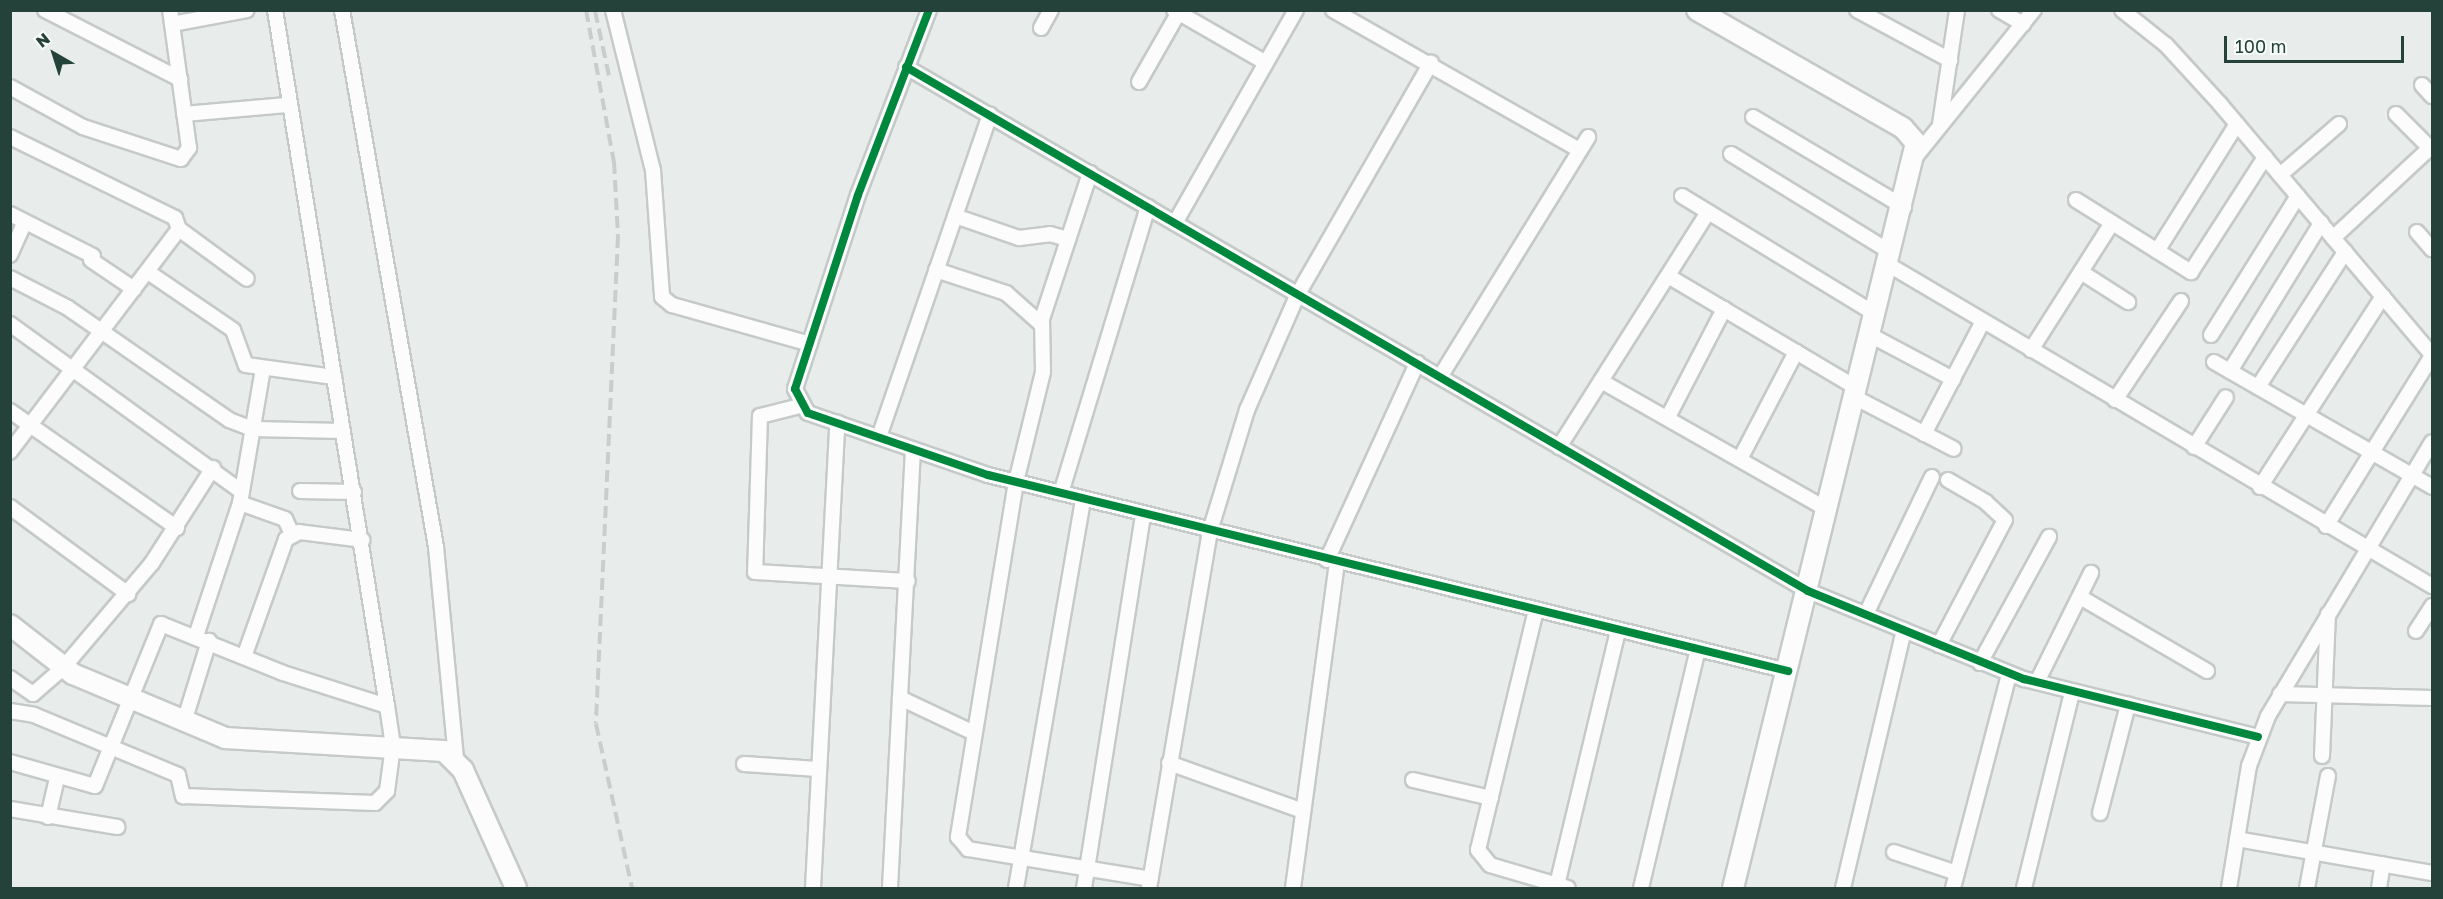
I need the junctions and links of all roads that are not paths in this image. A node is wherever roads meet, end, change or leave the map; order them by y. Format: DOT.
graph roads {
  1 [pos="45,10"];
  2 [pos="247,10"];
  3 [pos="275,10"];
  4 [pos="342,10"];
  5 [pos="613,10"];
  6 [pos="929,10"];
  7 [pos="1051,10"];
  8 [pos="1296,10"];
  9 [pos="1333,10"];
  10 [pos="1697,10"];
  11 [pos="1857,10"];
  12 [pos="1958,10"];
  13 [pos="1999,10"];
  14 [pos="2034,10"];
  15 [pos="2122,10"];
  16 [pos="1177,11"];
  17 [pos="1717,16"];
  18 [pos="171,17"];
  19 [pos="2023,24"];
  20 [pos="1041,28"];
  21 [pos="1950,60"];
  22 [pos="1266,63"];
  23 [pos="1431,63"];
  24 [pos="906,67"];
  25 [pos="180,79"];
  26 [pos="1139,82"];
  27 [pos="2422,85"];
  28 [pos="10,87"];
  29 [pos="2433,96"];
  30 [pos="287,105"];
  31 [pos="184,114"];
  32 [pos="2396,114"];
  33 [pos="990,115"];
  34 [pos="1753,117"];
  35 [pos="2237,124"];
  36 [pos="2339,124"];
  37 [pos="1940,126"];
  38 [pos="10,137"];
  39 [pos="1588,137"];
  40 [pos="2431,147"];
  41 [pos="1579,150"];
  42 [pos="1731,154"];
  43 [pos="1916,156"];
  44 [pos="2265,157"];
  45 [pos="1090,173"];
  46 [pos="2280,175"];
  47 [pos="1683,196"];
  48 [pos="2298,196"];
  49 [pos="2076,200"];
  50 [pos="1148,207"];
  51 [pos="1904,207"];
  52 [pos="1708,212"];
  53 [pos="10,214"];
  54 [pos="955,216"];
  55 [pos="25,222"];
  56 [pos="1175,223"];
  57 [pos="2112,223"];
  58 [pos="2321,223"];
  59 [pos="179,229"];
  60 [pos="2416,232"];
  61 [pos="2333,238"];
  62 [pos="1068,239"];
  63 [pos="2433,249"];
  64 [pos="2157,251"];
  65 [pos="2345,252"];
  66 [pos="10,255"];
  67 [pos="1891,259"];
  68 [pos="936,270"];
  69 [pos="148,272"];
  70 [pos="2081,272"];
  71 [pos="1668,276"];
  72 [pos="10,278"];
  73 [pos="247,279"];
  74 [pos="134,289"];
  75 [pos="1298,294"];
  76 [pos="2383,296"];
  77 [pos="2181,301"];
  78 [pos="2128,302"];
  79 [pos="1724,309"];
  80 [pos="1877,315"];
  81 [pos="1983,321"];
  82 [pos="10,324"];
  83 [pos="1041,324"];
  84 [pos="101,331"];
  85 [pos="2211,335"];
  86 [pos="1872,336"];
  87 [pos="810,344"];
  88 [pos="2031,350"];
  89 [pos="1796,352"];
  90 [pos="2433,356"];
  91 [pos="2214,362"];
  92 [pos="1417,363"];
  93 [pos="263,369"];
  94 [pos="72,370"];
  95 [pos="2230,371"];
  96 [pos="334,377"];
  97 [pos="1440,377"];
  98 [pos="1953,379"];
  99 [pos="1601,381"];
  100 [pos="2258,387"];
  101 [pos="1857,394"];
  102 [pos="2226,397"];
  103 [pos="2115,400"];
  104 [pos="800,406"];
  105 [pos="10,411"];
  106 [pos="2306,415"];
  107 [pos="1668,417"];
  108 [pos="837,423"];
  109 [pos="30,425"];
  110 [pos="253,429"];
  111 [pos="343,431"];
  112 [pos="1924,434"];
  113 [pos="879,437"];
  114 [pos="2433,442"];
  115 [pos="1560,447"];
  116 [pos="2194,447"];
  117 [pos="1954,449"];
  118 [pos="913,450"];
  119 [pos="10,452"];
  120 [pos="2372,452"];
  121 [pos="1740,459"];
  122 [pos="213,468"];
  123 [pos="2412,475"];
  124 [pos="1932,477"];
  125 [pos="1948,480"];
  126 [pos="1016,482"];
  127 [pos="2260,487"];
  128 [pos="2433,487"];
  129 [pos="300,491"];
  130 [pos="354,492"];
  131 [pos="1061,493"];
  132 [pos="241,497"];
  133 [pos="1083,499"];
  134 [pos="10,507"];
  135 [pos="1828,510"];
  136 [pos="1143,514"];
  137 [pos="2326,526"];
  138 [pos="177,528"];
  139 [pos="1210,531"];
  140 [pos="292,534"];
  141 [pos="2049,537"];
  142 [pos="363,540"];
  143 [pos="2366,550"];
  144 [pos="1332,561"];
  145 [pos="2091,573"];
  146 [pos="828,578"];
  147 [pos="908,581"];
  148 [pos="2433,586"];
  149 [pos="1808,591"];
  150 [pos="128,594"];
  151 [pos="2080,597"];
  152 [pos="2433,606"];
  153 [pos="1536,610"];
  154 [pos="2328,613"];
  155 [pos="1866,614"];
  156 [pos="10,625"];
  157 [pos="1618,630"];
  158 [pos="1904,630"];
  159 [pos="2416,631"];
  160 [pos="196,636"];
  161 [pos="209,641"];
  162 [pos="1939,645"];
  163 [pos="1698,650"];
  164 [pos="244,657"];
  165 [pos="1980,663"];
  166 [pos="63,668"];
  167 [pos="2207,670"];
  168 [pos="1788,671"];
  169 [pos="2009,674"];
  170 [pos="10,678"];
  171 [pos="2037,682"];
  172 [pos="2072,692"];
  173 [pos="2280,694"];
  174 [pos="2324,696"];
  175 [pos="900,698"];
  176 [pos="2433,698"];
  177 [pos="130,699"];
  178 [pos="2128,705"];
  179 [pos="387,706"];
  180 [pos="10,711"];
  181 [pos="184,722"];
  182 [pos="974,733"];
  183 [pos="2258,737"];
  184 [pos="112,746"];
  185 [pos="393,746"];
  186 [pos="2322,756"];
  187 [pos="456,759"];
  188 [pos="10,762"];
  189 [pos="744,764"];
  190 [pos="1169,764"];
  191 [pos="818,769"];
  192 [pos="2328,776"];
  193 [pos="57,778"];
  194 [pos="1413,780"];
  195 [pos="1491,798"];
  196 [pos="10,809"];
  197 [pos="1300,810"];
  198 [pos="2100,813"];
  199 [pos="48,817"];
  200 [pos="118,827"];
  201 [pos="2237,839"];
  202 [pos="2314,851"];
  203 [pos="1894,852"];
  204 [pos="1021,855"];
  205 [pos="2383,864"];
  206 [pos="1087,866"];
  207 [pos="1957,873"];
  208 [pos="2433,873"];
  209 [pos="1150,884"];
  210 [pos="1563,887"];
  211 [pos="516,888"];
  212 [pos="813,888"];
  213 [pos="890,888"];
  214 [pos="1016,888"];
  215 [pos="1084,888"];
  216 [pos="1293,888"];
  217 [pos="1641,888"];
  218 [pos="1733,888"];
  219 [pos="1843,888"];
  220 [pos="1953,888"];
  221 [pos="2024,888"];
  222 [pos="2229,888"];
  223 [pos="2307,888"];
  224 [pos="2379,888"];
  1 -- 25 [label="street"];
  2 -- 18 [label="street"];
  3 -- 30 [label="street"];
  4 -- 187 [label="street"];
  5 -- 87 [label="street"];
  6 -- 24 [label="street"];
  7 -- 20 [label="street"];
  8 -- 22 [label="street"];
  9 -- 23 [label="street"];
  10 -- 17 [label="main road"];
  11 -- 21 [label="street"];
  12 -- 21 [label="street"];
  13 -- 19 [label="street"];
  14 -- 19 [label="street"];
  15 -- 35 [label="street"];
  16 -- 22 [label="street"];
  16 -- 26 [label="street"];
  17 -- 43 [label="main road"];
  18 -- 25 [label="street"];
  19 -- 37 [label="street"];
  21 -- 37 [label="street"];
  22 -- 56 [label="street"];
  23 -- 41 [label="street"];
  23 -- 75 [label="street"];
  24 -- 33 [label="street"];
  24 -- 87 [label="street"];
  25 -- 31 [label="street"];
  27 -- 29 [label="street"];
  28 -- 31 [label="street"];
  30 -- 31 [label="street"];
  30 -- 96 [label="street"];
  32 -- 40 [label="street"];
  33 -- 45 [label="street"];
  33 -- 54 [label="street"];
  34 -- 51 [label="street"];
  35 -- 44 [label="street"];
  35 -- 64 [label="street"];
  36 -- 46 [label="street"];
  37 -- 43 [label="street"];
  38 -- 59 [label="street"];
  39 -- 41 [label="street"];
  40 -- 61 [label="street"];
  41 -- 97 [label="street"];
  42 -- 67 [label="street"];
  43 -- 51 [label="main road"];
  44 -- 46 [label="street"];
  44 -- 64 [label="street"];
  45 -- 50 [label="street"];
  45 -- 62 [label="street"];
  46 -- 48 [label="street"];
  47 -- 52 [label="street"];
  48 -- 58 [label="street"];
  48 -- 85 [label="street"];
  49 -- 57 [label="street"];
  50 -- 56 [label="street"];
  50 -- 131 [label="street"];
  51 -- 67 [label="main road"];
  52 -- 71 [label="street"];
  52 -- 80 [label="street"];
  53 -- 55 [label="street"];
  54 -- 62 [label="street"];
  54 -- 68 [label="street"];
  55 -- 66 [label="street"];
  55 -- 74 [label="street"];
  56 -- 75 [label="street"];
  57 -- 64 [label="street"];
  57 -- 70 [label="street"];
  58 -- 61 [label="street"];
  58 -- 95 [label="street"];
  59 -- 69 [label="street"];
  59 -- 73 [label="street"];
  60 -- 63 [label="street"];
  61 -- 65 [label="street"];
  62 -- 83 [label="street"];
  65 -- 76 [label="street"];
  65 -- 100 [label="street"];
  67 -- 80 [label="main road"];
  67 -- 81 [label="street"];
  68 -- 83 [label="street"];
  68 -- 113 [label="street"];
  69 -- 74 [label="street"];
  69 -- 93 [label="street"];
  70 -- 78 [label="street"];
  70 -- 88 [label="street"];
  71 -- 79 [label="street"];
  71 -- 99 [label="street"];
  72 -- 84 [label="street"];
  74 -- 84 [label="street"];
  75 -- 92 [label="street"];
  75 -- 139 [label="street"];
  76 -- 90 [label="street"];
  76 -- 106 [label="street"];
  77 -- 103 [label="street"];
  79 -- 89 [label="street"];
  79 -- 107 [label="street"];
  80 -- 86 [label="main road"];
  81 -- 88 [label="street"];
  81 -- 98 [label="street"];
  82 -- 94 [label="street"];
  83 -- 126 [label="street"];
  84 -- 94 [label="street"];
  84 -- 110 [label="street"];
  86 -- 98 [label="street"];
  86 -- 101 [label="main road"];
  87 -- 104 [label="street"];
  88 -- 103 [label="street"];
  89 -- 101 [label="street"];
  89 -- 121 [label="street"];
  90 -- 120 [label="street"];
  91 -- 95 [label="street"];
  92 -- 97 [label="street"];
  92 -- 144 [label="street"];
  93 -- 96 [label="street"];
  93 -- 110 [label="street"];
  94 -- 109 [label="street"];
  94 -- 122 [label="street"];
  95 -- 100 [label="street"];
  96 -- 111 [label="street"];
  97 -- 115 [label="street"];
  98 -- 112 [label="street"];
  99 -- 107 [label="street"];
  99 -- 115 [label="street"];
  100 -- 106 [label="street"];
  101 -- 112 [label="street"];
  101 -- 135 [label="main road"];
  102 -- 116 [label="street"];
  103 -- 116 [label="street"];
  104 -- 108 [label="street"];
  104 -- 146 [label="street"];
  105 -- 109 [label="street"];
  106 -- 120 [label="street"];
  106 -- 127 [label="street"];
  107 -- 121 [label="street"];
  108 -- 113 [label="street"];
  108 -- 146 [label="street"];
  109 -- 119 [label="street"];
  109 -- 138 [label="street"];
  110 -- 111 [label="street"];
  110 -- 132 [label="street"];
  111 -- 130 [label="street"];
  112 -- 117 [label="street"];
  113 -- 118 [label="street"];
  114 -- 123 [label="street"];
  115 -- 149 [label="street"];
  116 -- 127 [label="street"];
  118 -- 126 [label="street"];
  118 -- 147 [label="street"];
  120 -- 123 [label="street"];
  120 -- 137 [label="street"];
  121 -- 135 [label="street"];
  122 -- 132 [label="street"];
  122 -- 138 [label="street"];
  123 -- 128 [label="street"];
  123 -- 143 [label="street"];
  124 -- 155 [label="street"];
  125 -- 162 [label="street"];
  126 -- 131 [label="street"];
  126 -- 182 [label="street"];
  127 -- 137 [label="street"];
  129 -- 130 [label="street"];
  130 -- 142 [label="street"];
  131 -- 133 [label="street"];
  132 -- 140 [label="street"];
  132 -- 160 [label="street"];
  133 -- 136 [label="street"];
  133 -- 204 [label="street"];
  134 -- 150 [label="street"];
  135 -- 149 [label="main road"];
  136 -- 139 [label="street"];
  136 -- 206 [label="street"];
  137 -- 143 [label="street"];
  138 -- 150 [label="street"];
  139 -- 144 [label="street"];
  139 -- 190 [label="street"];
  140 -- 142 [label="street"];
  140 -- 164 [label="street"];
  141 -- 165 [label="street"];
  142 -- 179 [label="street"];
  143 -- 148 [label="street"];
  143 -- 154 [label="street"];
  144 -- 153 [label="street"];
  144 -- 197 [label="street"];
  145 -- 151 [label="street"];
  146 -- 147 [label="street"];
  146 -- 191 [label="street"];
  147 -- 175 [label="street"];
  149 -- 155 [label="street"];
  149 -- 168 [label="main road"];
  150 -- 166 [label="street"];
  151 -- 167 [label="street"];
  151 -- 171 [label="street"];
  152 -- 159 [label="street"];
  153 -- 157 [label="street"];
  153 -- 195 [label="street"];
  154 -- 173 [label="street"];
  154 -- 174 [label="street"];
  155 -- 158 [label="street"];
  156 -- 166 [label="main road"];
  157 -- 163 [label="street"];
  157 -- 210 [label="street"];
  158 -- 162 [label="street"];
  158 -- 219 [label="street"];
  160 -- 161 [label="street"];
  160 -- 177 [label="street"];
  161 -- 164 [label="street"];
  161 -- 181 [label="street"];
  162 -- 165 [label="street"];
  163 -- 168 [label="street"];
  163 -- 217 [label="street"];
  164 -- 179 [label="street"];
  165 -- 169 [label="street"];
  166 -- 170 [label="street"];
  166 -- 177 [label="main road"];
  168 -- 218 [label="main road"];
  169 -- 171 [label="street"];
  169 -- 207 [label="street"];
  171 -- 172 [label="street"];
  172 -- 178 [label="street"];
  172 -- 221 [label="street"];
  173 -- 174 [label="street"];
  173 -- 183 [label="street"];
  174 -- 176 [label="street"];
  174 -- 186 [label="street"];
  175 -- 182 [label="street"];
  175 -- 213 [label="street"];
  177 -- 181 [label="main road"];
  177 -- 184 [label="street"];
  178 -- 183 [label="street"];
  178 -- 198 [label="street"];
  179 -- 185 [label="street"];
  180 -- 184 [label="street"];
  181 -- 185 [label="main road"];
  182 -- 204 [label="street"];
  183 -- 201 [label="street"];
  184 -- 185 [label="street"];
  184 -- 193 [label="street"];
  185 -- 187 [label="main road"];
  187 -- 211 [label="main road"];
  188 -- 193 [label="street"];
  189 -- 191 [label="street"];
  190 -- 197 [label="street"];
  190 -- 209 [label="street"];
  191 -- 212 [label="street"];
  192 -- 202 [label="street"];
  193 -- 199 [label="street"];
  194 -- 195 [label="street"];
  195 -- 210 [label="street"];
  196 -- 199 [label="street"];
  197 -- 216 [label="street"];
  199 -- 200 [label="street"];
  201 -- 202 [label="street"];
  201 -- 222 [label="street"];
  202 -- 205 [label="street"];
  202 -- 223 [label="street"];
  203 -- 207 [label="street"];
  204 -- 206 [label="street"];
  204 -- 214 [label="street"];
  205 -- 208 [label="street"];
  205 -- 224 [label="street"];
  206 -- 209 [label="street"];
  206 -- 215 [label="street"];
  207 -- 220 [label="street"];
}
